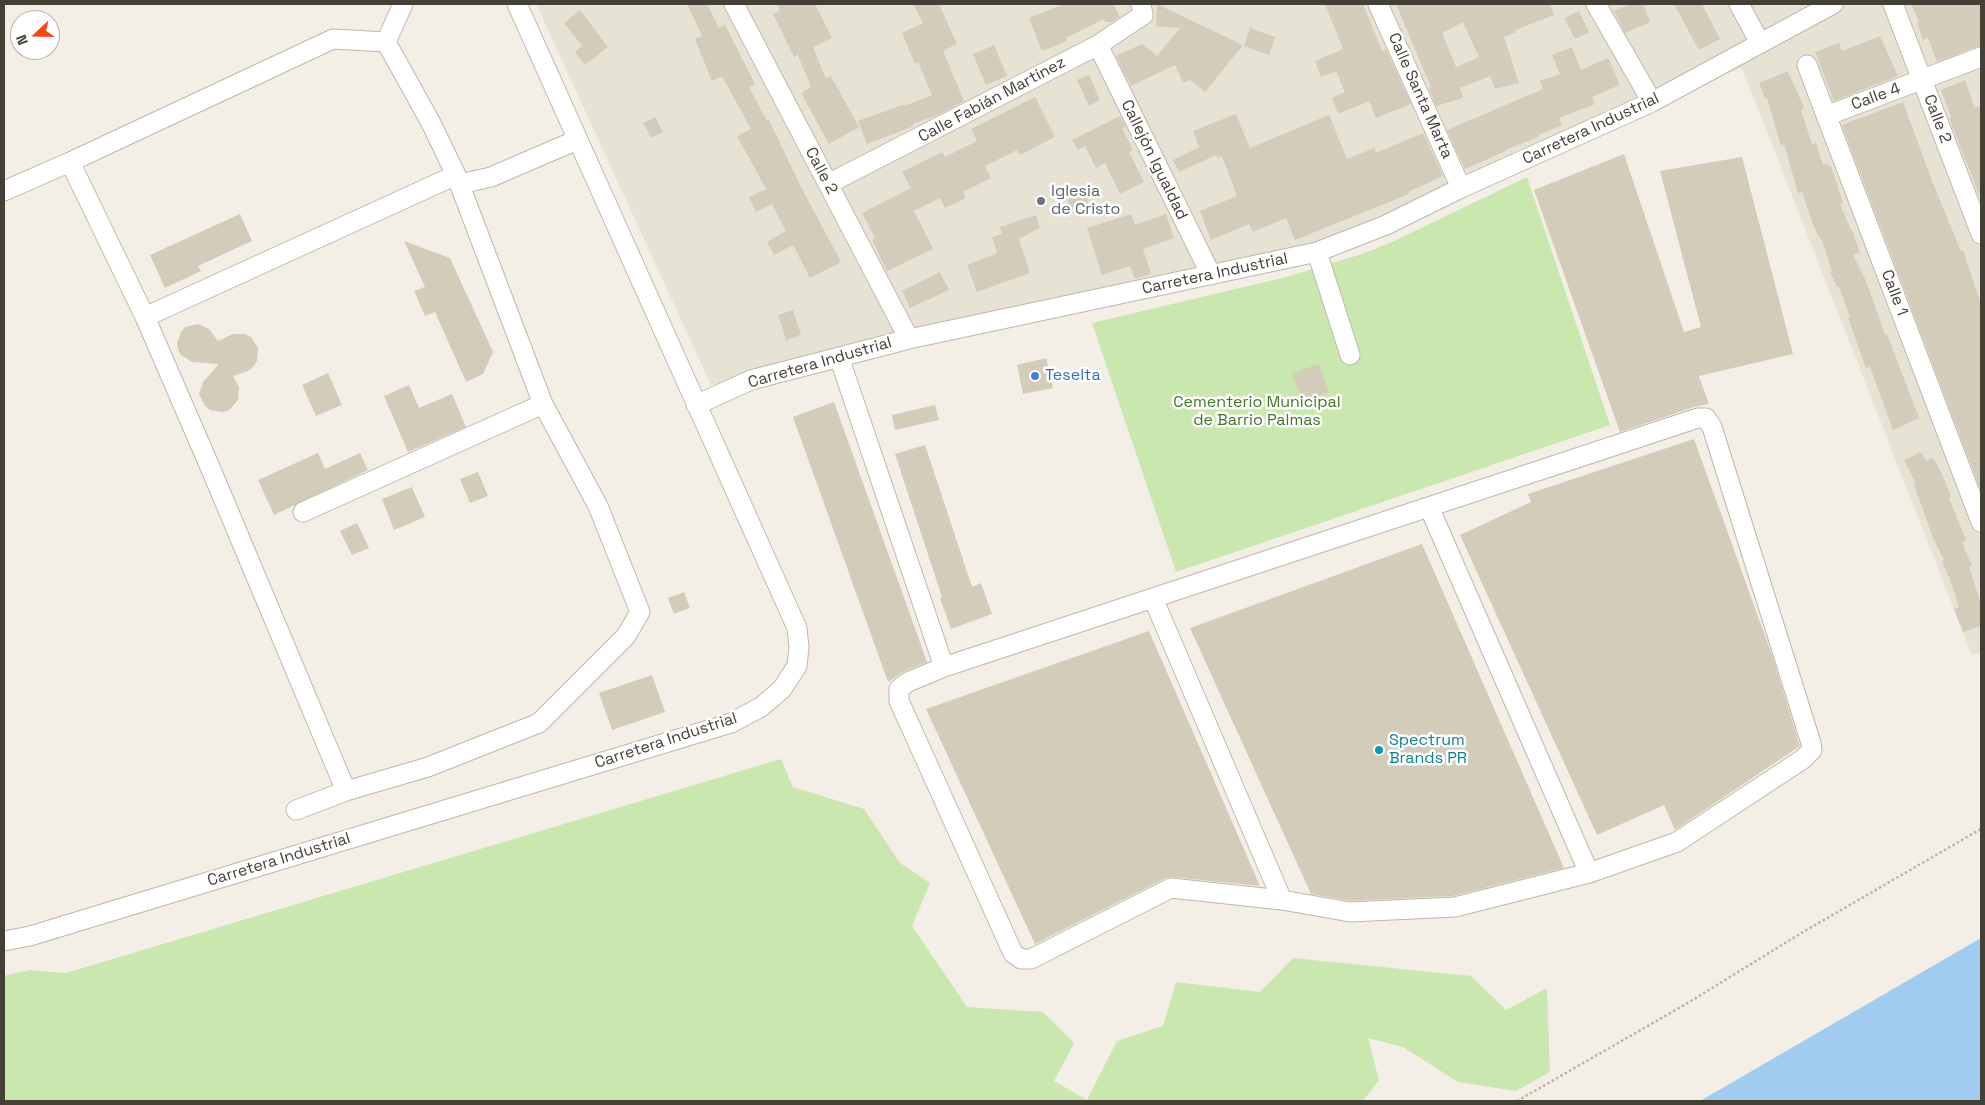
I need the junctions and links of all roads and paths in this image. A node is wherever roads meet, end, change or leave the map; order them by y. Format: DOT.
graph roads {
  1 [pos="403,4"];
  2 [pos="517,4"];
  3 [pos="734,4"];
  4 [pos="1141,4"];
  5 [pos="1378,4"];
  6 [pos="1596,4"];
  7 [pos="1739,4"];
  8 [pos="1833,4"];
  9 [pos="1893,4"];
  10 [pos="386,42"];
  11 [pos="1760,43"];
  12 [pos="1098,44"];
  13 [pos="1981,57"];
  14 [pos="1807,64"];
  15 [pos="1922,80"];
  16 [pos="1652,102"];
  17 [pos="1826,116"];
  18 [pos="577,140"];
  19 [pos="70,162"];
  20 [pos="458,180"];
  21 [pos="828,184"];
  22 [pos="1461,188"];
  23 [pos="4,191"];
  24 [pos="1981,234"];
  25 [pos="1317,252"];
  26 [pos="1211,276"];
  27 [pos="144,317"];
  28 [pos="909,338"];
  29 [pos="1350,355"];
  30 [pos="839,357"];
  31 [pos="543,404"];
  32 [pos="696,405"];
  33 [pos="1429,507"];
  34 [pos="303,512"];
  35 [pos="1981,522"];
  36 [pos="1153,598"];
  37 [pos="944,667"];
  38 [pos="346,791"];
  39 [pos="296,810"];
  40 [pos="1981,829"];
  41 [pos="1589,873"];
  42 [pos="1282,900"];
  43 [pos="4,941"];
  44 [pos="1517,1101"];
  1 -- 10 [label="street"];
  2 -- 18 [label="street"];
  3 -- 21 [label="street, Calle 2"];
  4 -- 12 [label="street, Calle Fabián Martínez"];
  5 -- 22 [label="street, Calle Santa Marta"];
  6 -- 16 [label="street"];
  7 -- 11 [label="street"];
  8 -- 11 [label="street, Carretera Industrial"];
  9 -- 15 [label="street, Calle 2"];
  10 -- 19 [label="street"];
  10 -- 20 [label="street"];
  11 -- 16 [label="street, Carretera Industrial"];
  12 -- 21 [label="street, Calle Fabián Martínez"];
  12 -- 26 [label="street, Callejón Igualdad"];
  13 -- 15 [label="street, Calle 4"];
  14 -- 17 [label="street, Calle 1"];
  15 -- 17 [label="street, Calle 4"];
  15 -- 24 [label="street, Calle 2"];
  16 -- 22 [label="street, Carretera Industrial"];
  17 -- 35 [label="street, Calle 1"];
  18 -- 20 [label="street"];
  18 -- 32 [label="street"];
  19 -- 23 [label="street"];
  19 -- 27 [label="street"];
  20 -- 27 [label="street"];
  20 -- 31 [label="street"];
  21 -- 28 [label="street, Calle 2"];
  22 -- 25 [label="street, Carretera Industrial"];
  25 -- 26 [label="street, Carretera Industrial"];
  25 -- 29 [label="street"];
  26 -- 28 [label="street, Carretera Industrial"];
  27 -- 38 [label="street"];
  28 -- 30 [label="street, Carretera Industrial"];
  30 -- 32 [label="street, Carretera Industrial"];
  30 -- 37 [label="street"];
  31 -- 34 [label="street"];
  31 -- 38 [label="street"];
  32 -- 43 [label="street, Carretera Industrial"];
  33 -- 36 [label="street"];
  33 -- 41 [label="street"];
  33 -- 41 [label="street"];
  36 -- 37 [label="street"];
  36 -- 42 [label="street"];
  37 -- 42 [label="street"];
  38 -- 39 [label="street"];
  40 -- 44 [label="path"];
  41 -- 42 [label="street"];
}
